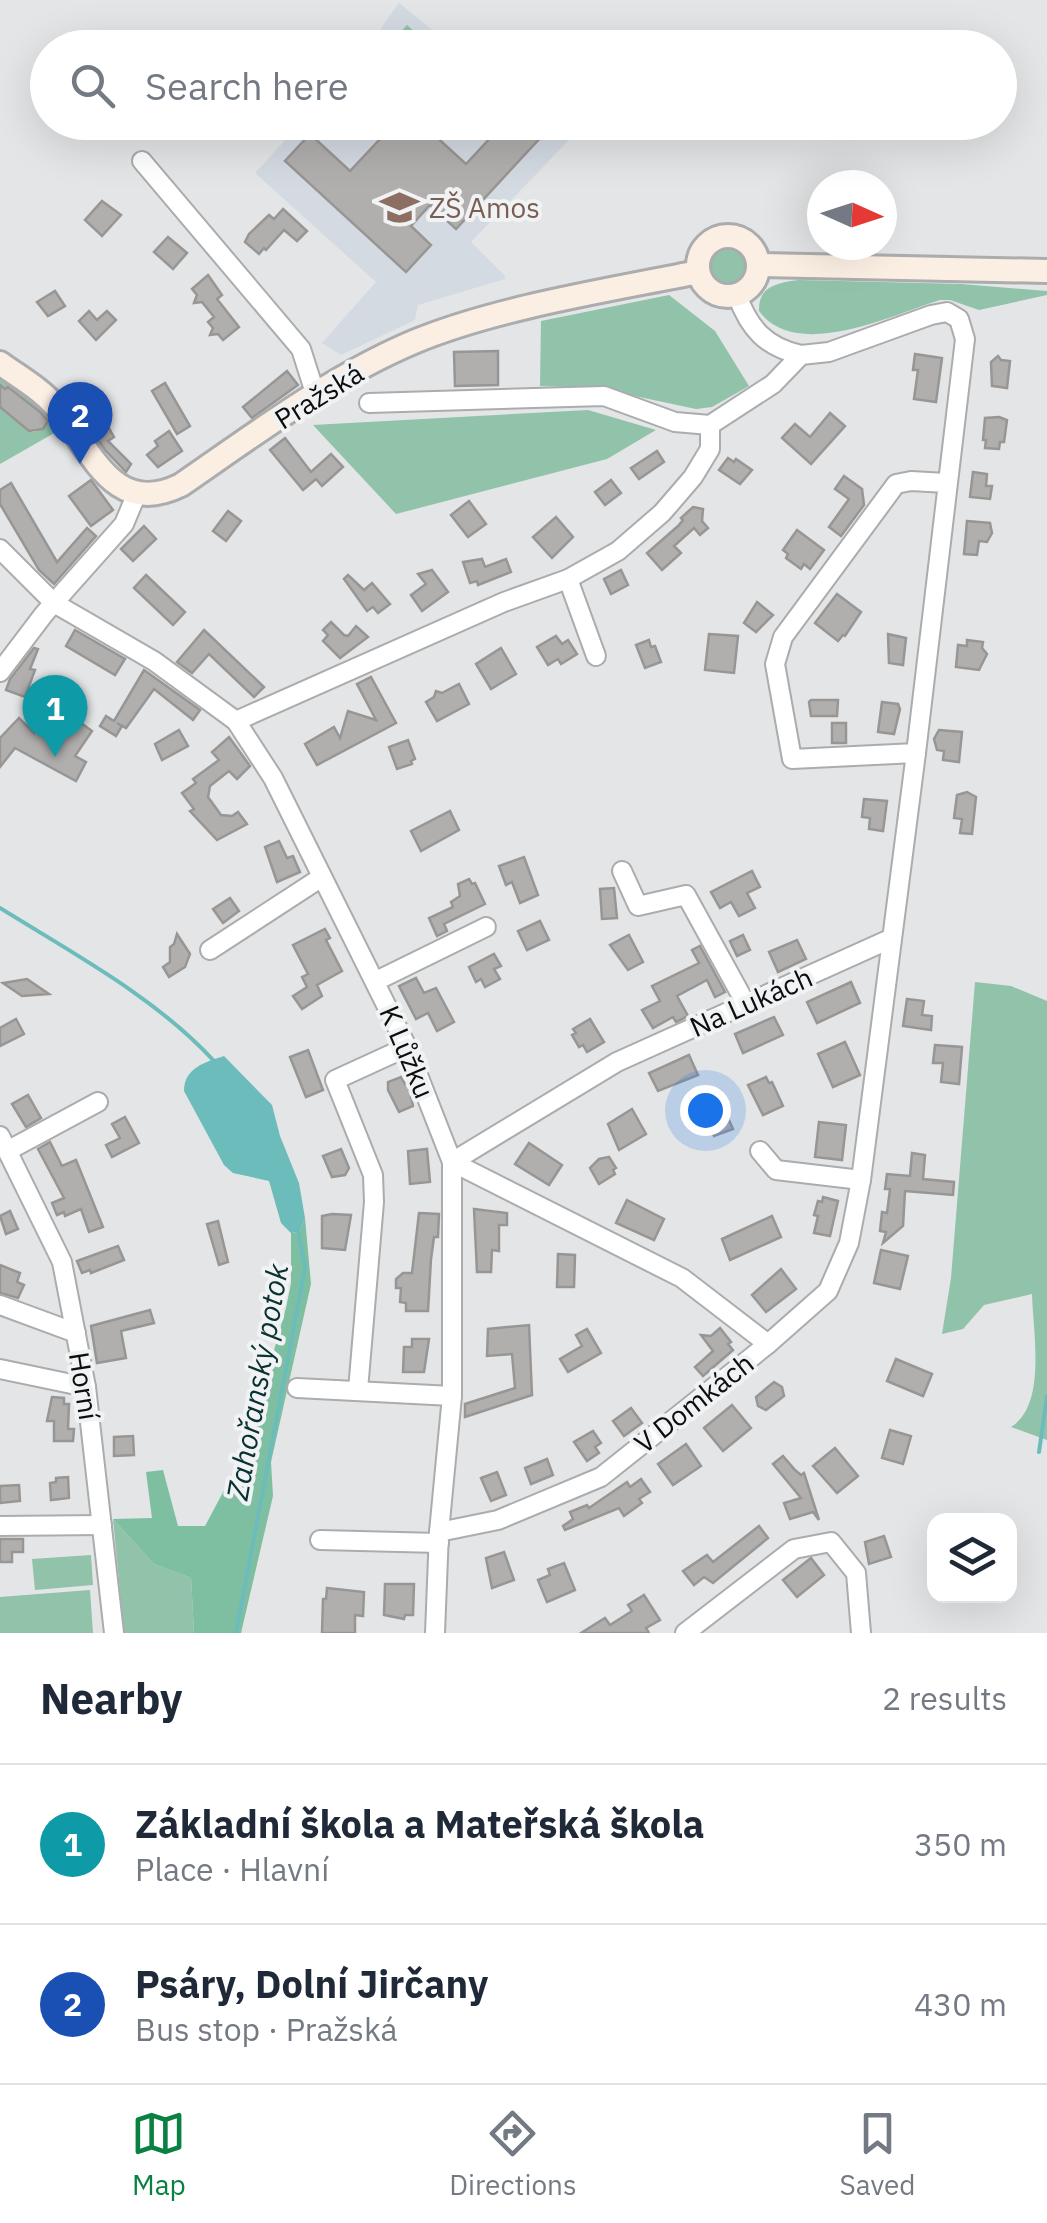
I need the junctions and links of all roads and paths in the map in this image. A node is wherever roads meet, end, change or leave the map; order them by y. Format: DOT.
graph roads {
  1 [pos="142,161"];
  2 [pos="758,266"];
  3 [pos="1047,271"];
  4 [pos="698,272"];
  5 [pos="737,295"];
  6 [pos="801,355"];
  7 [pos="0,363"];
  8 [pos="316,396"];
  9 [pos="369,403"];
  10 [pos="710,425"];
  11 [pos="946,483"];
  12 [pos="138,493"];
  13 [pos="0,549"];
  14 [pos="568,579"];
  15 [pos="54,603"];
  16 [pos="596,656"];
  17 [pos="0,672"];
  18 [pos="236,722"];
  19 [pos="916,753"];
  20 [pos="622,871"];
  21 [pos="322,877"];
  22 [pos="486,926"];
  23 [pos="890,938"];
  24 [pos="210,950"];
  25 [pos="376,981"];
  26 [pos="746,1004"];
  27 [pos="407,1047"];
  28 [pos="98,1102"];
  29 [pos="4,1143"];
  30 [pos="760,1151"];
  31 [pos="452,1162"];
  32 [pos="861,1180"];
  33 [pos="0,1305"];
  34 [pos="76,1334"];
  35 [pos="768,1344"];
  36 [pos="0,1369"];
  37 [pos="86,1387"];
  38 [pos="297,1388"];
  39 [pos="358,1390"];
  40 [pos="452,1396"];
  41 [pos="102,1524"];
  42 [pos="0,1526"];
  43 [pos="439,1538"];
  44 [pos="320,1540"];
  45 [pos="114,1633"];
  46 [pos="435,1633"];
  47 [pos="685,1633"];
  48 [pos="861,1633"];
  1 -- 8 [label="street"];
  2 -- 3 [label="main road"];
  2 -- 4 [label="main road"];
  2 -- 5 [label="main road"];
  4 -- 5 [label="main road"];
  4 -- 8 [label="main road, Pražská"];
  5 -- 6 [label="street"];
  6 -- 10 [label="street"];
  6 -- 11 [label="street"];
  7 -- 12 [label="main road"];
  8 -- 12 [label="main road, Pražská"];
  9 -- 10 [label="street, Pražská"];
  10 -- 14 [label="street"];
  11 -- 19 [label="street"];
  11 -- 19 [label="street"];
  12 -- 15 [label="street"];
  13 -- 15 [label="street, K Lůžku"];
  14 -- 16 [label="street"];
  14 -- 18 [label="street"];
  15 -- 17 [label="street"];
  15 -- 18 [label="street, K Lůžku"];
  18 -- 21 [label="street, K Lůžku"];
  19 -- 23 [label="street"];
  20 -- 26 [label="street"];
  21 -- 24 [label="street"];
  21 -- 25 [label="street, K Lůžku"];
  22 -- 25 [label="street"];
  23 -- 26 [label="street, Na Lukách"];
  23 -- 32 [label="street, V Domkách"];
  25 -- 27 [label="street, K Lůžku"];
  26 -- 31 [label="street, Na Lukách"];
  27 -- 31 [label="street, K Lůžku"];
  27 -- 39 [label="street"];
  28 -- 29 [label="street, Horní"];
  29 -- 34 [label="street, Horní"];
  30 -- 32 [label="street"];
  31 -- 35 [label="street"];
  31 -- 40 [label="street, K Lůžku"];
  32 -- 35 [label="street, V Domkách"];
  33 -- 34 [label="street"];
  34 -- 37 [label="street, Horní"];
  35 -- 43 [label="street, V Domkách"];
  36 -- 37 [label="street"];
  37 -- 41 [label="street, Horní"];
  38 -- 39 [label="street"];
  39 -- 40 [label="street"];
  40 -- 43 [label="street, K Lůžku"];
  41 -- 42 [label="street"];
  41 -- 45 [label="street, Horní"];
  43 -- 44 [label="street, V Domkách"];
  43 -- 46 [label="street, K Lůžku"];
  47 -- 48 [label="street"];
}
